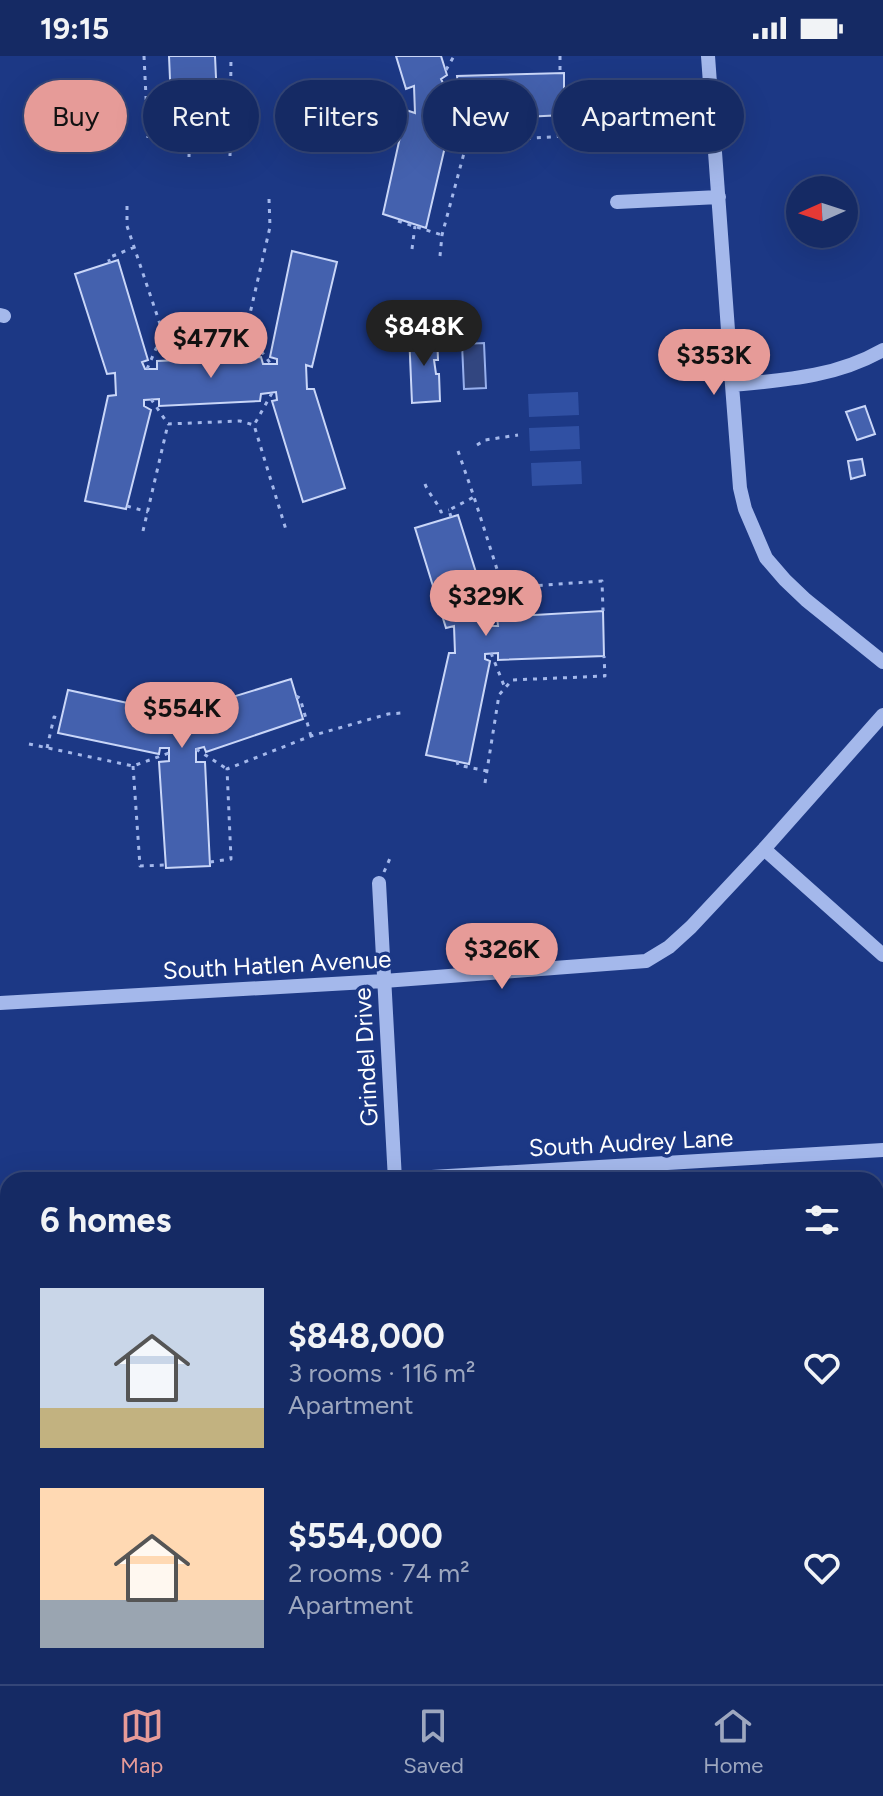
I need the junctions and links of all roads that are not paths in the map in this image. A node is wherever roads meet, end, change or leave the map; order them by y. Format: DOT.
graph roads {
  1 [pos="708,56"];
  2 [pos="719,197"];
  3 [pos="617,202"];
  4 [pos="883,350"];
  5 [pos="732,385"];
  6 [pos="883,662"];
  7 [pos="883,715"];
  8 [pos="764,849"];
  9 [pos="379,883"];
  10 [pos="883,955"];
  11 [pos="384,981"];
  12 [pos="0,1003"];
  13 [pos="883,1150"];
  14 [pos="395,1172"];
  15 [pos="525,1172"];
  1 -- 2 [label="street"];
  2 -- 3 [label="street"];
  2 -- 5 [label="street"];
  4 -- 5 [label="street"];
  5 -- 6 [label="street"];
  7 -- 8 [label="street, South Hatlen Avenue"];
  8 -- 10 [label="street"];
  8 -- 11 [label="street, South Hatlen Avenue"];
  9 -- 11 [label="street, Grindel Drive"];
  11 -- 12 [label="street, South Hatlen Avenue"];
  11 -- 14 [label="street, Grindel Drive"];
  13 -- 15 [label="street, South Audrey Lane"];
}
